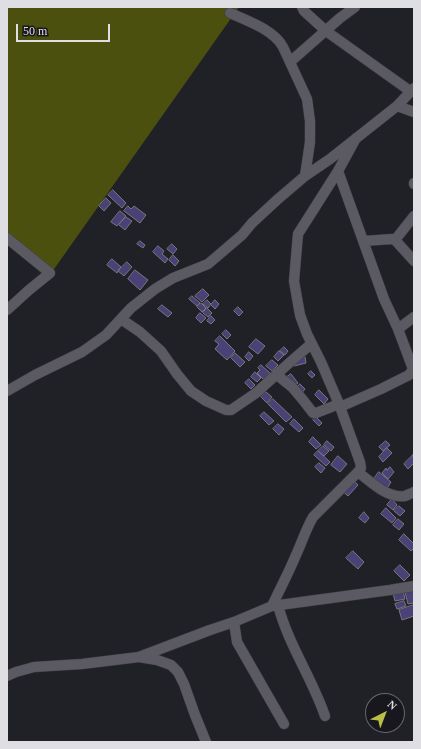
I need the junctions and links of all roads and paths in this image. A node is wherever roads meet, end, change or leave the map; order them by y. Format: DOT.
graph roads {
  1 [pos="302,7"];
  2 [pos="355,7"];
  3 [pos="230,13"];
  4 [pos="326,31"];
  5 [pos="290,62"];
  6 [pos="412,89"];
  7 [pos="397,106"];
  8 [pos="414,112"];
  9 [pos="356,138"];
  10 [pos="338,171"];
  11 [pos="305,176"];
  12 [pos="414,216"];
  13 [pos="7,238"];
  14 [pos="395,240"];
  15 [pos="364,241"];
  16 [pos="414,261"];
  17 [pos="7,310"];
  18 [pos="414,318"];
  19 [pos="121,319"];
  20 [pos="398,329"];
  21 [pos="311,344"];
  22 [pos="413,372"];
  23 [pos="277,375"];
  24 [pos="7,391"];
  25 [pos="339,406"];
  26 [pos="358,472"];
  27 [pos="414,492"];
  28 [pos="414,586"];
  29 [pos="275,606"];
  30 [pos="234,622"];
  31 [pos="139,656"];
  32 [pos="7,676"];
  33 [pos="324,716"];
  34 [pos="284,724"];
  35 [pos="206,742"];
  1 -- 4 [label="street"];
  2 -- 4 [label="street"];
  3 -- 5 [label="street"];
  4 -- 5 [label="street"];
  4 -- 6 [label="street"];
  5 -- 11 [label="street"];
  6 -- 7 [label="street"];
  7 -- 8 [label="street"];
  7 -- 9 [label="street"];
  9 -- 10 [label="street"];
  9 -- 11 [label="street"];
  10 -- 15 [label="street"];
  10 -- 21 [label="street"];
  11 -- 19 [label="street"];
  12 -- 14 [label="street"];
  13 -- 17 [label="street"];
  14 -- 15 [label="street"];
  14 -- 16 [label="street"];
  15 -- 20 [label="street"];
  18 -- 20 [label="street"];
  19 -- 23 [label="street"];
  19 -- 24 [label="street"];
  20 -- 22 [label="street"];
  21 -- 23 [label="street"];
  21 -- 25 [label="street"];
  22 -- 25 [label="street"];
  23 -- 25 [label="street"];
  25 -- 26 [label="street"];
  26 -- 27 [label="street"];
  26 -- 29 [label="street"];
  28 -- 29 [label="street"];
  29 -- 30 [label="street"];
  29 -- 33 [label="street"];
  30 -- 31 [label="street"];
  30 -- 34 [label="street"];
  31 -- 32 [label="street"];
  31 -- 35 [label="street"];
}
